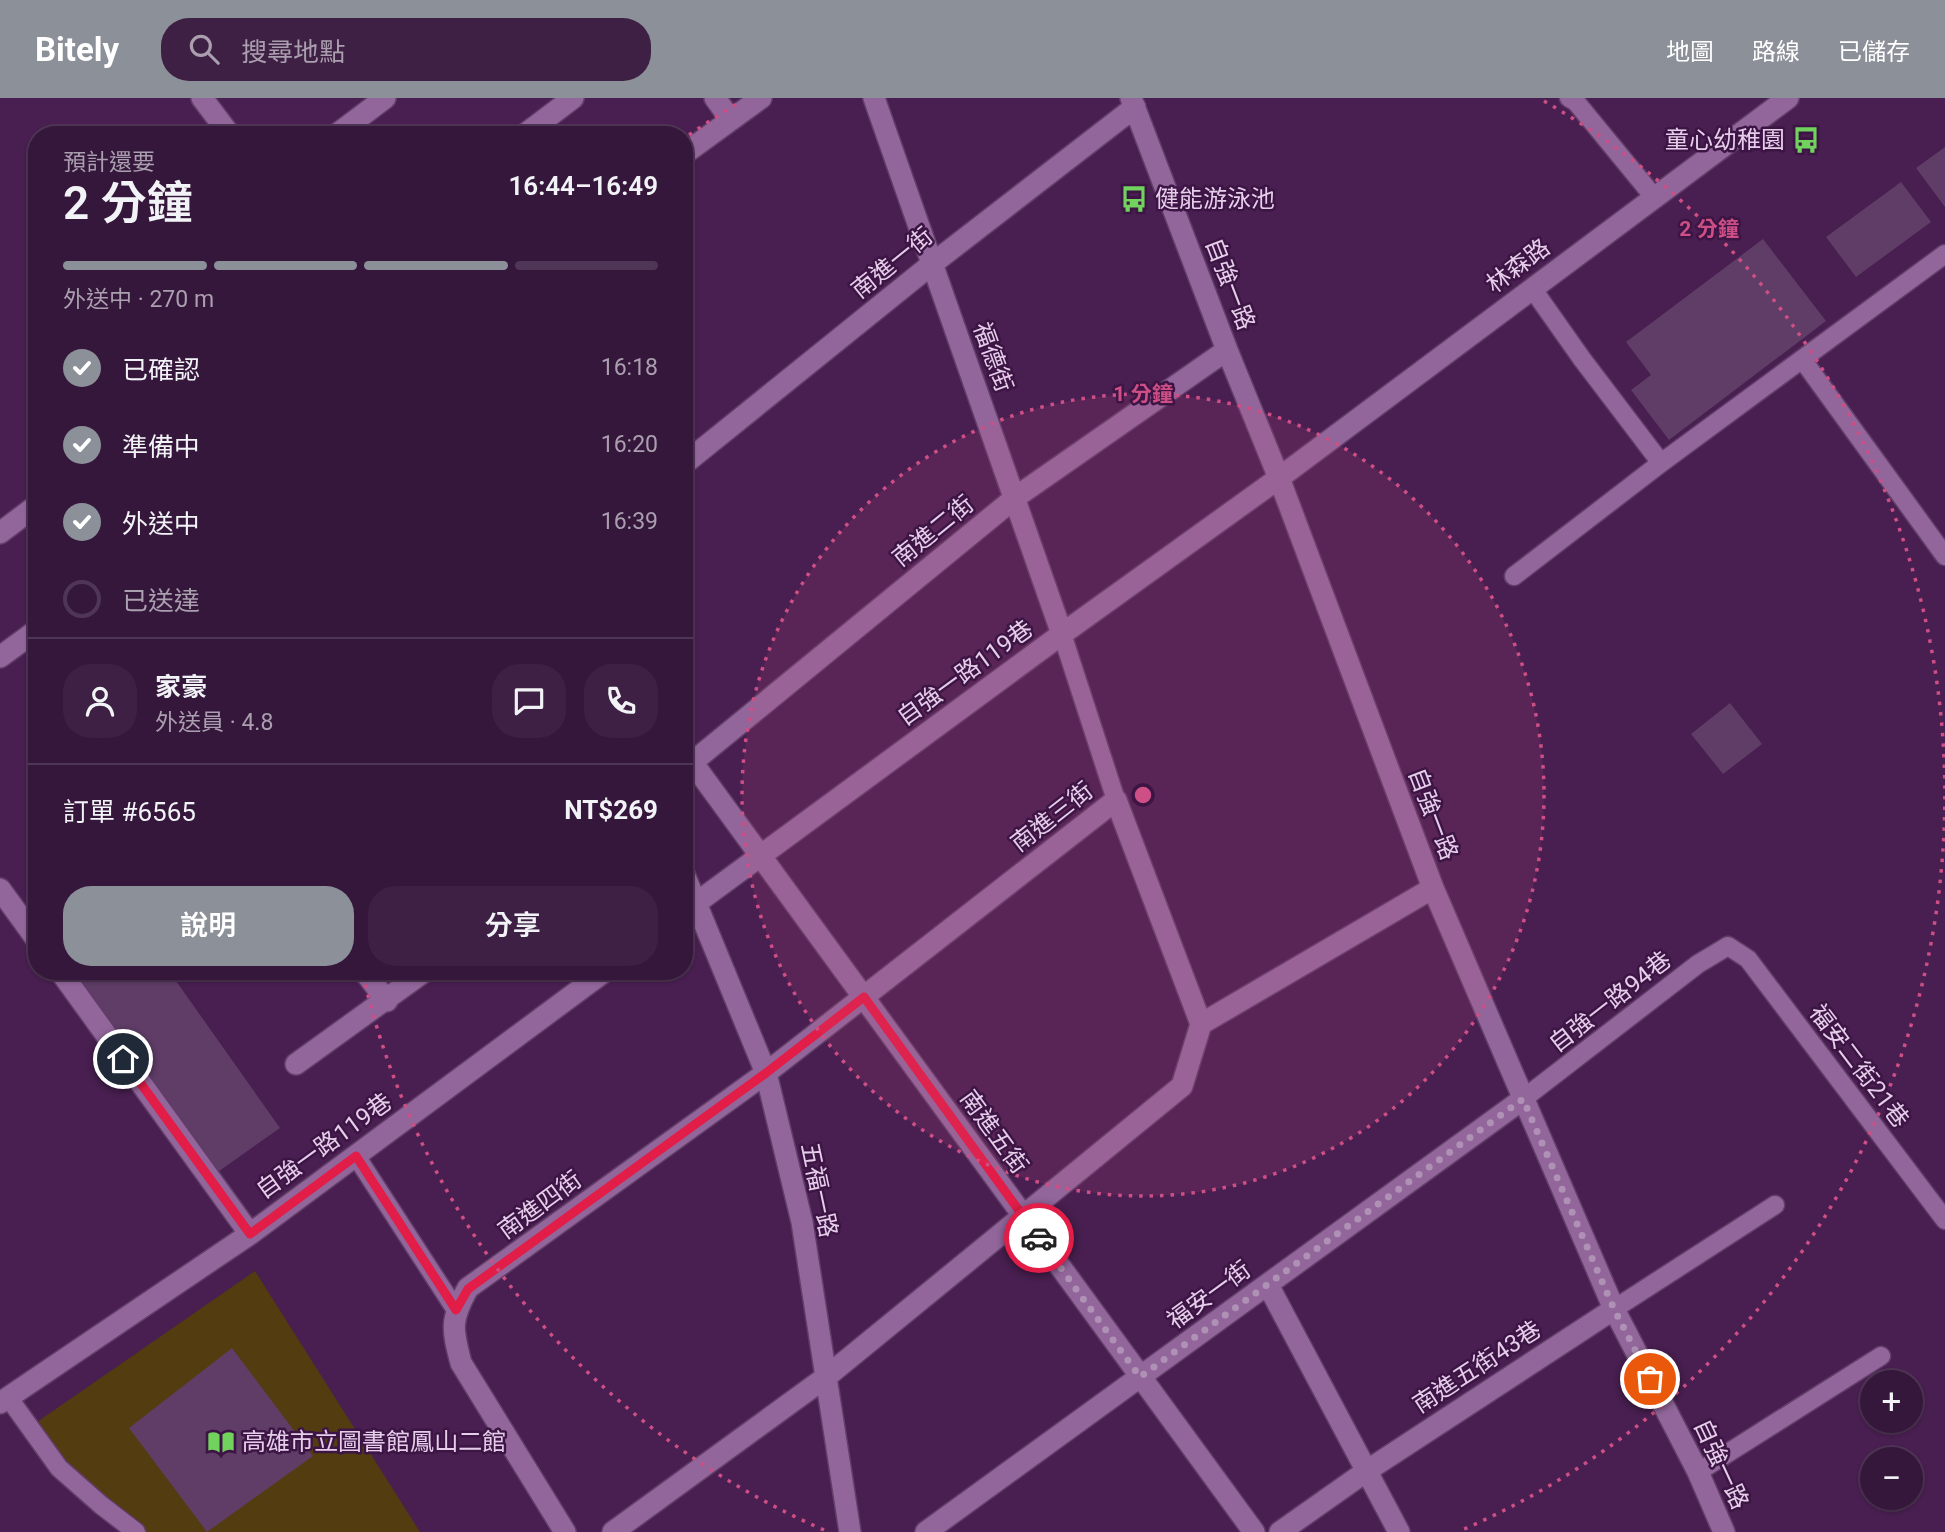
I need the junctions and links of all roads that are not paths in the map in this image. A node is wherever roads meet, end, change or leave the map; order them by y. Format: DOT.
graph roads {
  1 [pos="202,98"];
  2 [pos="385,98"];
  3 [pos="573,98"];
  4 [pos="715,98"];
  5 [pos="761,98"];
  6 [pos="874,98"];
  7 [pos="1569,98"];
  8 [pos="1788,98"];
  9 [pos="1133,103"];
  10 [pos="731,120"];
  11 [pos="223,126"];
  12 [pos="349,126"];
  13 [pos="536,126"];
  14 [pos="693,148"];
  15 [pos="1654,197"];
  16 [pos="1945,254"];
  17 [pos="932,264"];
  18 [pos="1532,288"];
  19 [pos="1227,350"];
  20 [pos="1802,359"];
  21 [pos="693,457"];
  22 [pos="1661,463"];
  23 [pos="1279,478"];
  24 [pos="1016,497"];
  25 [pos="28,512"];
  26 [pos="0,533"];
  27 [pos="1945,556"];
  28 [pos="1514,576"];
  29 [pos="1062,634"];
  30 [pos="28,637"];
  31 [pos="0,657"];
  32 [pos="693,762"];
  33 [pos="693,772"];
  34 [pos="1116,800"];
  35 [pos="761,856"];
  36 [pos="1433,888"];
  37 [pos="0,889"];
  38 [pos="693,906"];
  39 [pos="693,911"];
  40 [pos="28,922"];
  41 [pos="1728,946"];
  42 [pos="67,980"];
  43 [pos="371,980"];
  44 [pos="414,980"];
  45 [pos="593,980"];
  46 [pos="864,997"];
  47 [pos="387,1001"];
  48 [pos="1201,1024"];
  49 [pos="296,1065"];
  50 [pos="766,1073"];
  51 [pos="1523,1099"];
  52 [pos="356,1156"];
  53 [pos="1775,1205"];
  54 [pos="1023,1215"];
  55 [pos="1945,1220"];
  56 [pos="250,1234"];
  57 [pos="1268,1285"];
  58 [pos="1614,1309"];
  59 [pos="456,1310"];
  60 [pos="1881,1356"];
  61 [pos="826,1377"];
  62 [pos="1140,1377"];
  63 [pos="4,1400"];
  64 [pos="1368,1470"];
  65 [pos="1698,1472"];
  66 [pos="136,1532"];
  67 [pos="565,1532"];
  68 [pos="613,1532"];
  69 [pos="850,1532"];
  70 [pos="926,1532"];
  71 [pos="1254,1532"];
  72 [pos="1280,1532"];
  73 [pos="1399,1532"];
  74 [pos="1724,1532"];
  1 -- 11 [label="street"];
  2 -- 12 [label="street"];
  3 -- 13 [label="street"];
  4 -- 10 [label="street"];
  5 -- 10 [label="street"];
  6 -- 17 [label="street, 福德街"];
  7 -- 15 [label="lane"];
  8 -- 15 [label="street, 林森路"];
  9 -- 17 [label="street, 南進一街"];
  9 -- 19 [label="street, 自強一路"];
  10 -- 14 [label="street"];
  15 -- 18 [label="street, 林森路"];
  16 -- 20 [label="lane"];
  17 -- 21 [label="street, 南進一街"];
  17 -- 24 [label="street, 福德街"];
  18 -- 22 [label="lane"];
  18 -- 23 [label="street, 林森路"];
  19 -- 23 [label="street, 自強一路"];
  19 -- 24 [label="street, 南進二街"];
  20 -- 22 [label="lane"];
  20 -- 27 [label="lane"];
  22 -- 28 [label="lane"];
  23 -- 29 [label="street, 自強一路119巷"];
  23 -- 36 [label="street, 自強一路"];
  24 -- 29 [label="street, 福德街"];
  24 -- 32 [label="street, 南進二街"];
  25 -- 26 [label="street"];
  29 -- 34 [label="lane"];
  29 -- 35 [label="street, 自強一路119巷"];
  30 -- 31 [label="street"];
  33 -- 35 [label="street, 南進五街"];
  34 -- 46 [label="street, 南進三街"];
  34 -- 48 [label="street, 南進三街"];
  35 -- 38 [label="street, 自強一路119巷"];
  35 -- 46 [label="street, 南進五街"];
  36 -- 48 [label="street"];
  36 -- 51 [label="street, 自強一路"];
  37 -- 40 [label="street"];
  39 -- 50 [label="street, 五福一路"];
  41 -- 51 [label="lane, 自強一路94巷"];
  41 -- 55 [label="lane, 福安二街21巷"];
  42 -- 56 [label="street"];
  43 -- 47 [label="street"];
  44 -- 47 [label="street"];
  45 -- 52 [label="street, 自強一路119巷"];
  46 -- 50 [label="street, 南進四街"];
  46 -- 54 [label="street, 南進五街"];
  47 -- 49 [label="street"];
  48 -- 54 [label="street"];
  50 -- 59 [label="street, 南進四街"];
  50 -- 61 [label="street, 五福一路"];
  51 -- 57 [label="street, 福安一街"];
  51 -- 58 [label="street, 自強一路"];
  52 -- 56 [label="street, 自強一路119巷"];
  52 -- 59 [label="lane"];
  53 -- 58 [label="lane"];
  54 -- 61 [label="street"];
  54 -- 62 [label="street, 南進五街"];
  56 -- 63 [label="street, 自強一路119巷"];
  57 -- 62 [label="street, 福安一街"];
  57 -- 64 [label="street"];
  58 -- 64 [label="street, 南進五街43巷"];
  58 -- 65 [label="street, 自強一路"];
  59 -- 67 [label="street"];
  60 -- 65 [label="lane"];
  61 -- 68 [label="street"];
  61 -- 69 [label="street, 五福一路"];
  62 -- 70 [label="street, 福安一街"];
  62 -- 71 [label="street, 南進五街"];
  63 -- 66 [label="lane"];
  64 -- 72 [label="street"];
  64 -- 73 [label="street"];
  65 -- 74 [label="street, 自強一路"];
}
